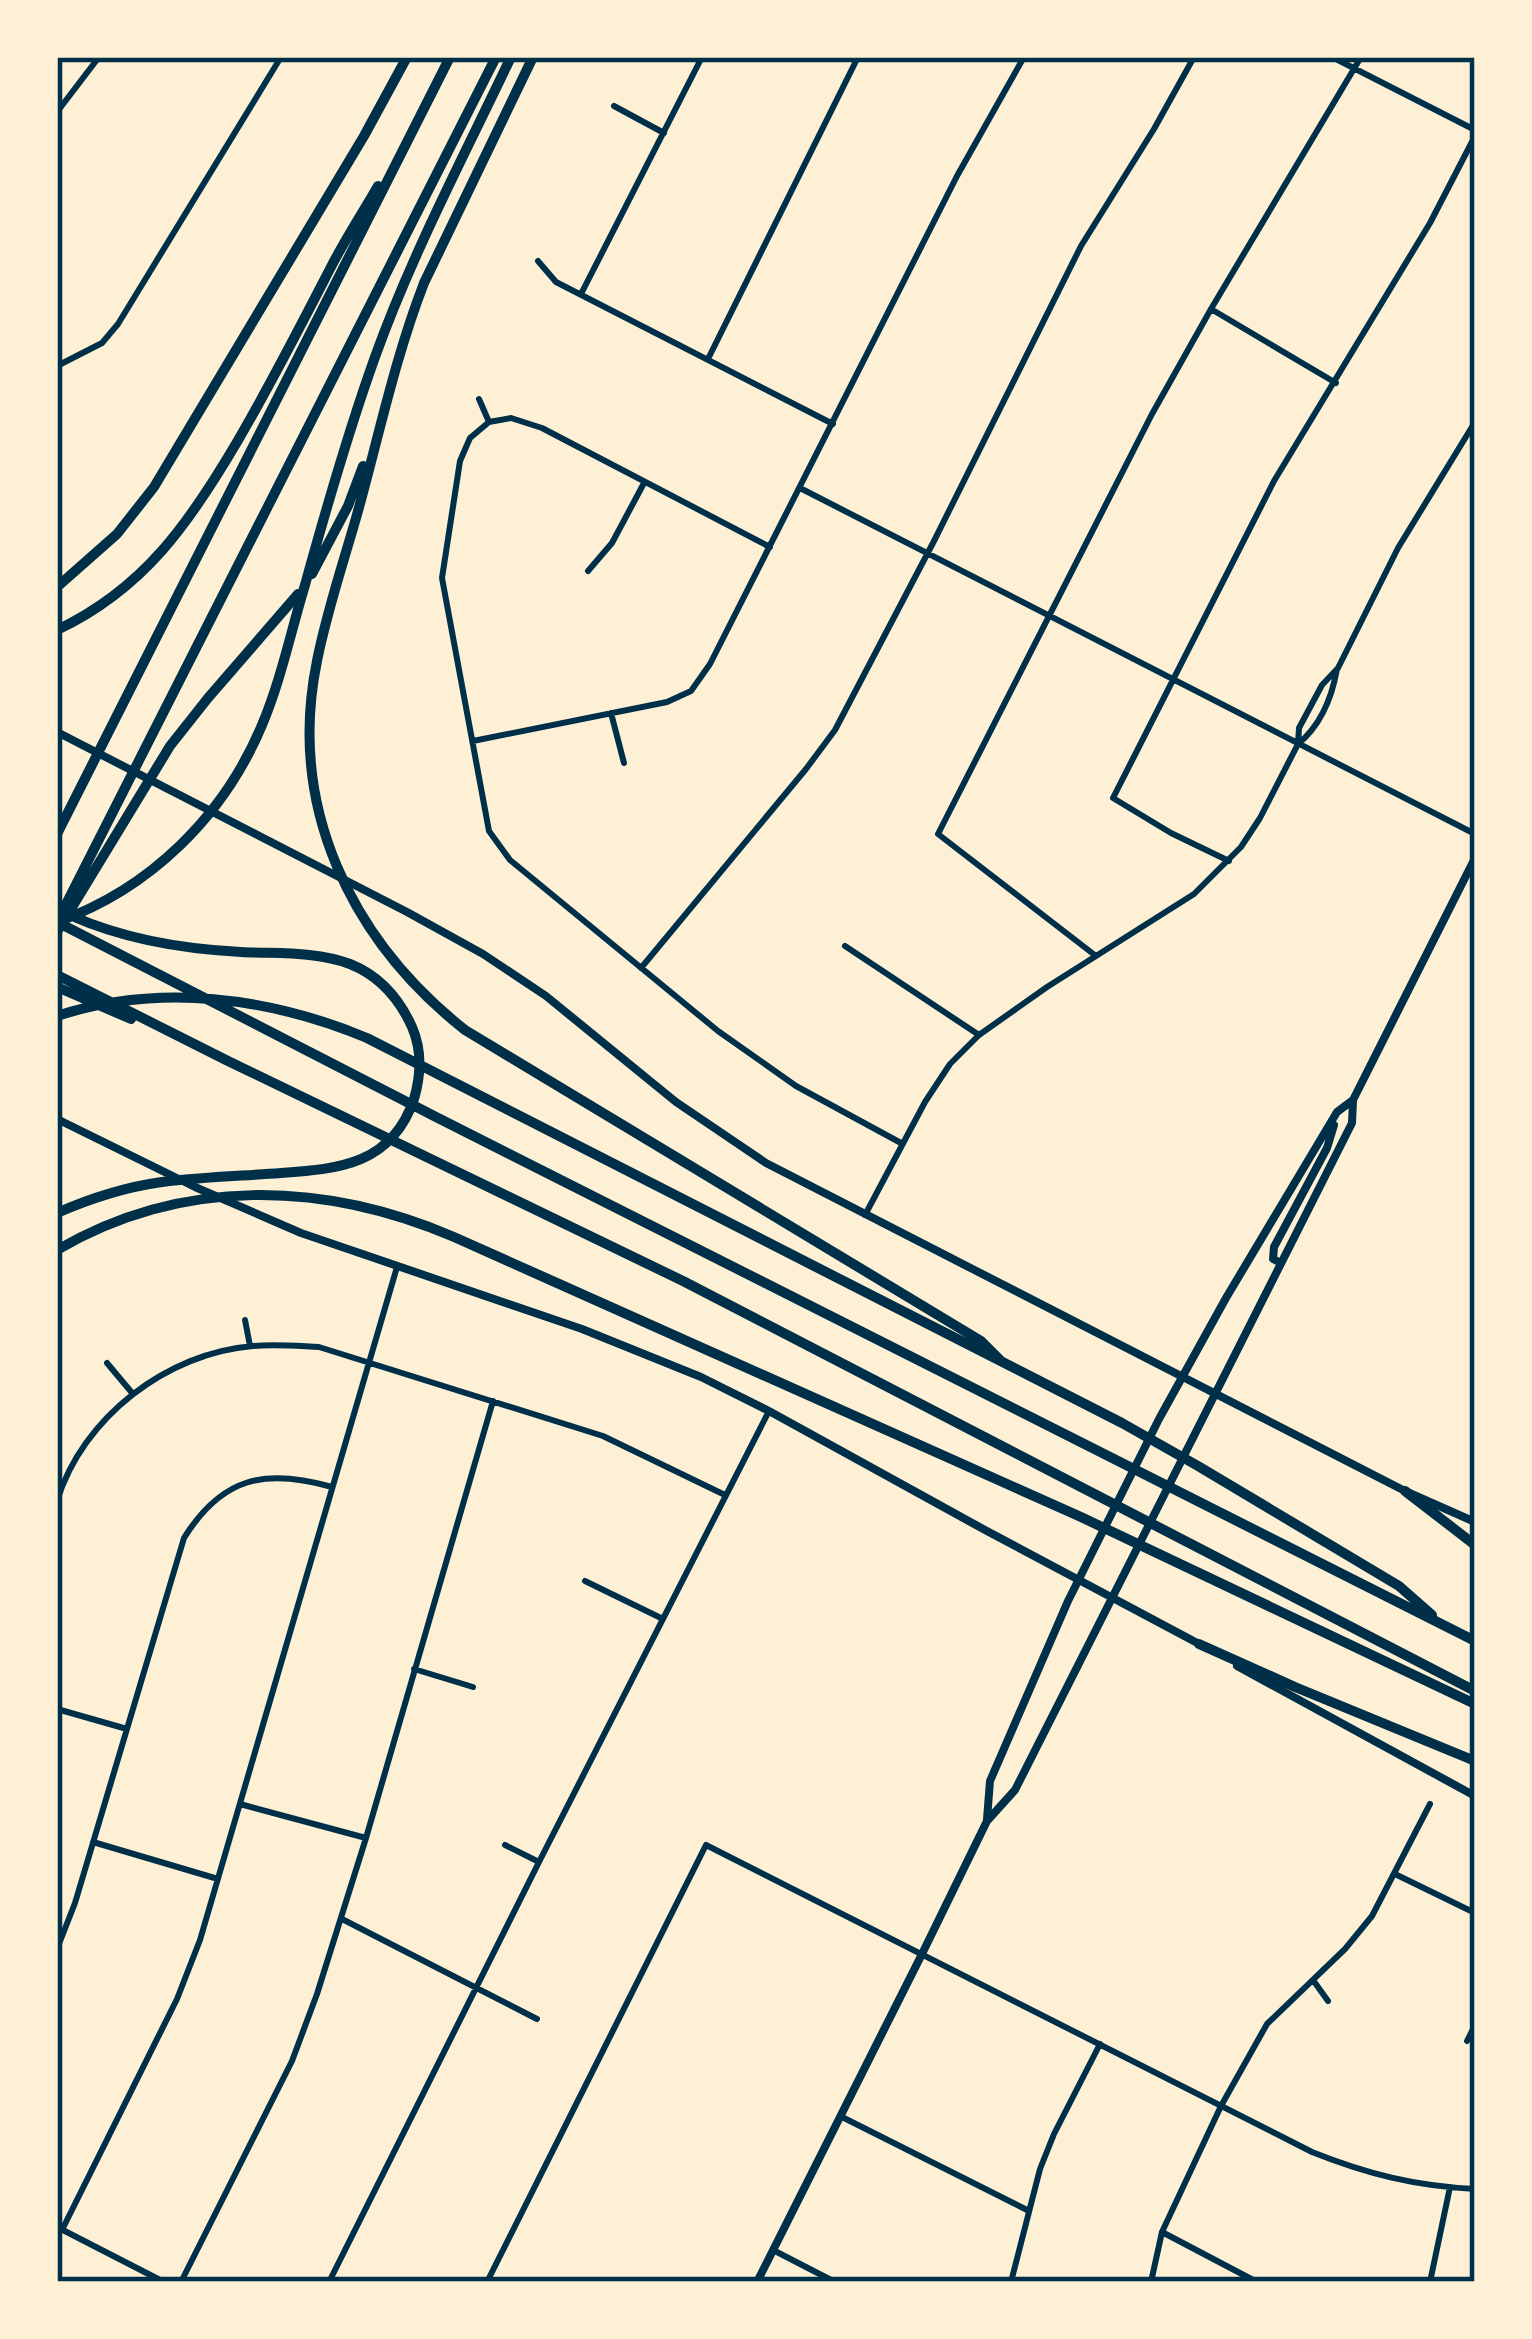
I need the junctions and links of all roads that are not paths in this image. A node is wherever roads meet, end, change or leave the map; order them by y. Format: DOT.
graph roads {
  1 [pos="99,57"];
  2 [pos="281,57"];
  3 [pos="407,57"];
  4 [pos="450,57"];
  5 [pos="496,57"];
  6 [pos="511,57"];
  7 [pos="533,57"];
  8 [pos="702,57"];
  9 [pos="858,57"];
  10 [pos="1024,57"];
  11 [pos="1194,57"];
  12 [pos="1332,57"];
  13 [pos="1361,57"];
  14 [pos="1354,69"];
  15 [pos="434,90"];
  16 [pos="614,106"];
  17 [pos="58,109"];
  18 [pos="664,133"];
  19 [pos="1475,133"];
  20 [pos="538,261"];
  21 [pos="581,294"];
  22 [pos="1211,309"];
  23 [pos="708,359"];
  24 [pos="57,366"];
  25 [pos="1336,382"];
  26 [pos="478,399"];
  27 [pos="382,414"];
  28 [pos="489,422"];
  29 [pos="1475,422"];
  30 [pos="833,424"];
  31 [pos="644,483"];
  32 [pos="800,488"];
  33 [pos="770,547"];
  34 [pos="928,553"];
  35 [pos="588,571"];
  36 [pos="57,587"];
  37 [pos="1049,615"];
  38 [pos="57,630"];
  39 [pos="1174,680"];
  40 [pos="611,713"];
  41 [pos="58,732"];
  42 [pos="473,741"];
  43 [pos="1298,744"];
  44 [pos="624,763"];
  45 [pos="57,834"];
  46 [pos="1475,834"];
  47 [pos="1475,858"];
  48 [pos="1228,861"];
  49 [pos="57,909"];
  50 [pos="57,922"];
  51 [pos="57,932"];
  52 [pos="845,946"];
  53 [pos="1096,956"];
  54 [pos="641,968"];
  55 [pos="57,975"];
  56 [pos="66,987"];
  57 [pos="57,1016"];
  58 [pos="979,1035"];
  59 [pos="1353,1100"];
  60 [pos="1337,1112"];
  61 [pos="57,1119"];
  62 [pos="902,1143"];
  63 [pos="57,1213"];
  64 [pos="865,1215"];
  65 [pos="57,1250"];
  66 [pos="1281,1263"];
  67 [pos="398,1267"];
  68 [pos="245,1320"];
  69 [pos="250,1346"];
  70 [pos="1000,1360"];
  71 [pos="369,1362"];
  72 [pos="107,1363"];
  73 [pos="1182,1376"];
  74 [pos="1216,1393"];
  75 [pos="134,1394"];
  76 [pos="493,1401"];
  77 [pos="769,1411"];
  78 [pos="332,1487"];
  79 [pos="1405,1490"];
  80 [pos="58,1495"];
  81 [pos="725,1495"];
  82 [pos="1475,1522"];
  83 [pos="1475,1545"];
  84 [pos="1078,1580"];
  85 [pos="585,1581"];
  86 [pos="1112,1599"];
  87 [pos="663,1619"];
  88 [pos="1444,1625"];
  89 [pos="1475,1641"];
  90 [pos="1199,1644"];
  91 [pos="414,1669"];
  92 [pos="473,1687"];
  93 [pos="1475,1691"];
  94 [pos="1475,1704"];
  95 [pos="57,1709"];
  96 [pos="127,1729"];
  97 [pos="1475,1761"];
  98 [pos="1475,1796"];
  99 [pos="240,1804"];
  100 [pos="1430,1804"];
  101 [pos="987,1820"];
  102 [pos="366,1838"];
  103 [pos="93,1842"];
  104 [pos="505,1845"];
  105 [pos="538,1862"];
  106 [pos="1396,1874"];
  107 [pos="218,1879"];
  108 [pos="1475,1912"];
  109 [pos="342,1918"];
  110 [pos="57,1949"];
  111 [pos="922,1954"];
  112 [pos="1312,1980"];
  113 [pos="476,1987"];
  114 [pos="1328,2001"];
  115 [pos="537,2019"];
  116 [pos="1475,2025"];
  117 [pos="1467,2041"];
  118 [pos="1100,2044"];
  119 [pos="1221,2106"];
  120 [pos="840,2116"];
  121 [pos="1450,2187"];
  122 [pos="1475,2188"];
  123 [pos="1029,2211"];
  124 [pos="60,2229"];
  125 [pos="1162,2232"];
  126 [pos="772,2250"];
  127 [pos="164,2282"];
  128 [pos="181,2282"];
  129 [pos="329,2282"];
  130 [pos="487,2282"];
  131 [pos="757,2282"];
  132 [pos="835,2282"];
  133 [pos="1011,2282"];
  134 [pos="1151,2282"];
  135 [pos="1257,2282"];
  136 [pos="1430,2282"];
  1 -- 17 [label="street"];
  2 -- 24 [label="street"];
  3 -- 36 [label="highway"];
  4 -- 15 [label="highway"];
  5 -- 50 [label="highway"];
  6 -- 50 [label="highway"];
  7 -- 27 [label="highway"];
  8 -- 18 [label="street"];
  9 -- 23 [label="street"];
  10 -- 30 [label="street"];
  11 -- 34 [label="street"];
  12 -- 14 [label="street"];
  13 -- 14 [label="street"];
  14 -- 19 [label="street"];
  14 -- 22 [label="street"];
  15 -- 38 [label="highway"];
  15 -- 45 [label="highway"];
  16 -- 18 [label="street"];
  18 -- 21 [label="street"];
  19 -- 25 [label="street"];
  20 -- 21 [label="street"];
  21 -- 23 [label="street"];
  22 -- 25 [label="street"];
  22 -- 37 [label="street"];
  23 -- 30 [label="street"];
  25 -- 39 [label="street"];
  26 -- 28 [label="street"];
  27 -- 51 [label="highway"];
  27 -- 70 [label="highway"];
  28 -- 31 [label="street"];
  28 -- 42 [label="street"];
  29 -- 43 [label="street"];
  30 -- 32 [label="street"];
  31 -- 33 [label="street"];
  31 -- 35 [label="street"];
  32 -- 33 [label="street"];
  32 -- 34 [label="street"];
  33 -- 40 [label="street"];
  34 -- 37 [label="street"];
  34 -- 54 [label="street"];
  37 -- 39 [label="street"];
  37 -- 53 [label="street"];
  39 -- 43 [label="street"];
  39 -- 48 [label="street"];
  40 -- 42 [label="street"];
  40 -- 44 [label="street"];
  41 -- 64 [label="main road"];
  42 -- 54 [label="street"];
  43 -- 46 [label="street"];
  43 -- 48 [label="street"];
  47 -- 59 [label="main road"];
  48 -- 53 [label="street"];
  49 -- 63 [label="highway"];
  50 -- 88 [label="highway"];
  52 -- 58 [label="street"];
  53 -- 58 [label="street"];
  54 -- 62 [label="street"];
  55 -- 56 [label="highway"];
  56 -- 93 [label="highway"];
  57 -- 70 [label="highway"];
  58 -- 62 [label="street"];
  59 -- 60 [label="main road"];
  59 -- 66 [label="main road"];
  60 -- 66 [label="main road"];
  60 -- 73 [label="main road"];
  61 -- 67 [label="main road"];
  62 -- 64 [label="street"];
  64 -- 73 [label="main road"];
  65 -- 94 [label="highway"];
  66 -- 74 [label="main road"];
  67 -- 71 [label="street"];
  67 -- 77 [label="main road"];
  68 -- 69 [label="street"];
  69 -- 71 [label="street"];
  69 -- 75 [label="street"];
  70 -- 88 [label="highway"];
  71 -- 76 [label="street"];
  71 -- 78 [label="street"];
  72 -- 75 [label="street"];
  73 -- 74 [label="main road"];
  73 -- 84 [label="main road"];
  74 -- 79 [label="main road"];
  74 -- 86 [label="main road"];
  75 -- 80 [label="street"];
  76 -- 81 [label="street"];
  76 -- 91 [label="street"];
  77 -- 81 [label="street"];
  77 -- 84 [label="main road"];
  78 -- 96 [label="street"];
  78 -- 99 [label="street"];
  79 -- 82 [label="main road"];
  79 -- 83 [label="highway"];
  81 -- 87 [label="street"];
  84 -- 86 [label="main road"];
  84 -- 101 [label="main road"];
  85 -- 87 [label="street"];
  86 -- 90 [label="main road"];
  86 -- 101 [label="main road"];
  87 -- 105 [label="street"];
  88 -- 89 [label="highway"];
  90 -- 97 [label="highway"];
  90 -- 98 [label="main road"];
  91 -- 92 [label="street"];
  91 -- 102 [label="street"];
  95 -- 96 [label="street"];
  96 -- 103 [label="street"];
  99 -- 102 [label="street"];
  99 -- 107 [label="street"];
  100 -- 106 [label="street"];
  101 -- 111 [label="main road"];
  102 -- 109 [label="street"];
  103 -- 107 [label="street"];
  103 -- 110 [label="street"];
  104 -- 105 [label="street"];
  105 -- 113 [label="street"];
  106 -- 108 [label="street"];
  106 -- 112 [label="street"];
  107 -- 124 [label="street"];
  109 -- 113 [label="street"];
  109 -- 128 [label="street"];
  111 -- 118 [label="street"];
  111 -- 120 [label="main road"];
  111 -- 130 [label="street"];
  112 -- 114 [label="street"];
  112 -- 119 [label="street"];
  113 -- 115 [label="street"];
  113 -- 129 [label="street"];
  116 -- 117 [label="street"];
  118 -- 119 [label="street"];
  118 -- 123 [label="street"];
  119 -- 121 [label="street"];
  119 -- 125 [label="street"];
  120 -- 123 [label="street"];
  120 -- 126 [label="main road"];
  121 -- 122 [label="street"];
  121 -- 136 [label="street"];
  123 -- 133 [label="street"];
  124 -- 127 [label="street"];
  125 -- 134 [label="street"];
  125 -- 135 [label="street"];
  126 -- 131 [label="main road"];
  126 -- 132 [label="street"];
}
